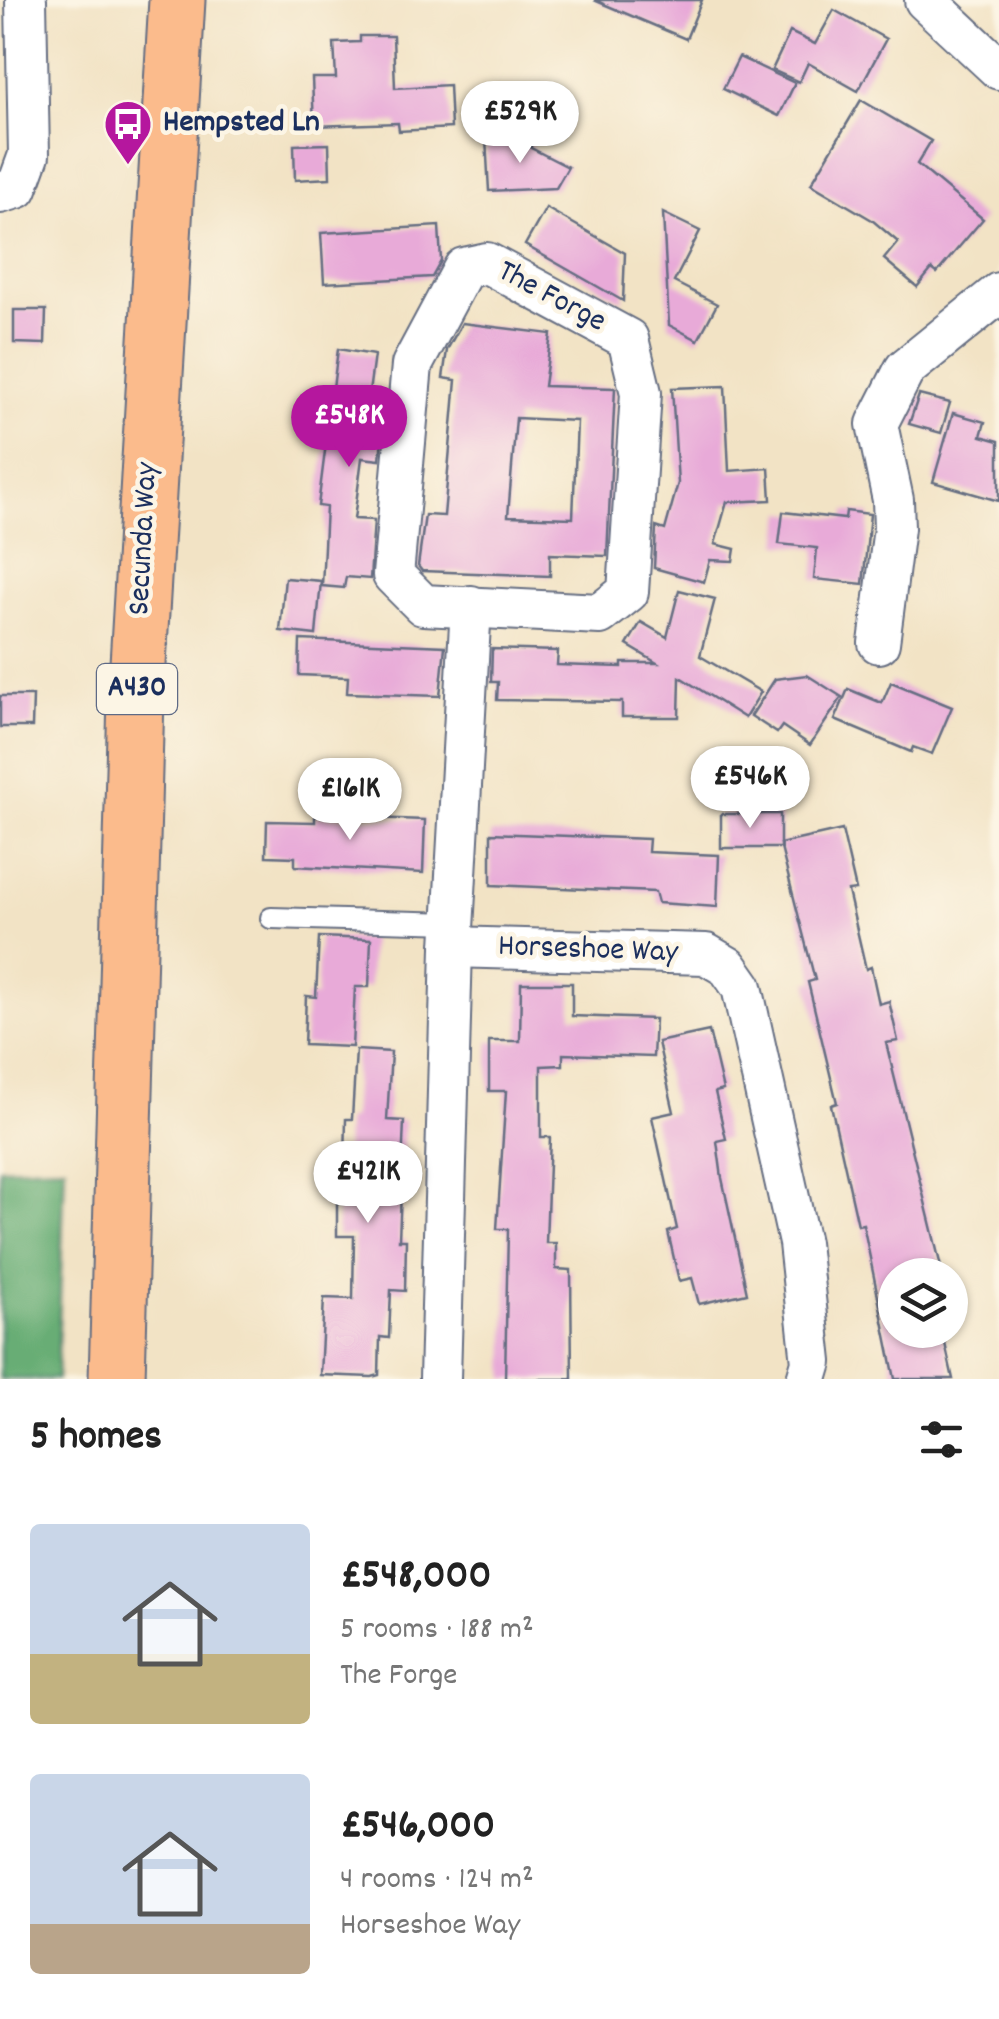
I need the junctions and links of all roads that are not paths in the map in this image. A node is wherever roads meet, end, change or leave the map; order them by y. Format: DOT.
graph roads {
  1 [pos="26,0"];
  2 [pos="177,0"];
  3 [pos="925,0"];
  4 [pos="999,69"];
  5 [pos="0,193"];
  6 [pos="999,293"];
  7 [pos="471,606"];
  8 [pos="878,642"];
  9 [pos="271,918"];
  10 [pos="453,935"];
  11 [pos="116,1379"];
  12 [pos="440,1379"];
  13 [pos="807,1379"];
  1 -- 5 [label="street"];
  2 -- 11 [label="main road, Secunda Way / A430"];
  3 -- 4 [label="street"];
  6 -- 8 [label="street"];
  7 -- 7 [label="street, The Forge"];
  7 -- 10 [label="street"];
  9 -- 10 [label="lane"];
  10 -- 12 [label="street, Horseshoe Way"];
  10 -- 13 [label="street, Horseshoe Way"];
}
